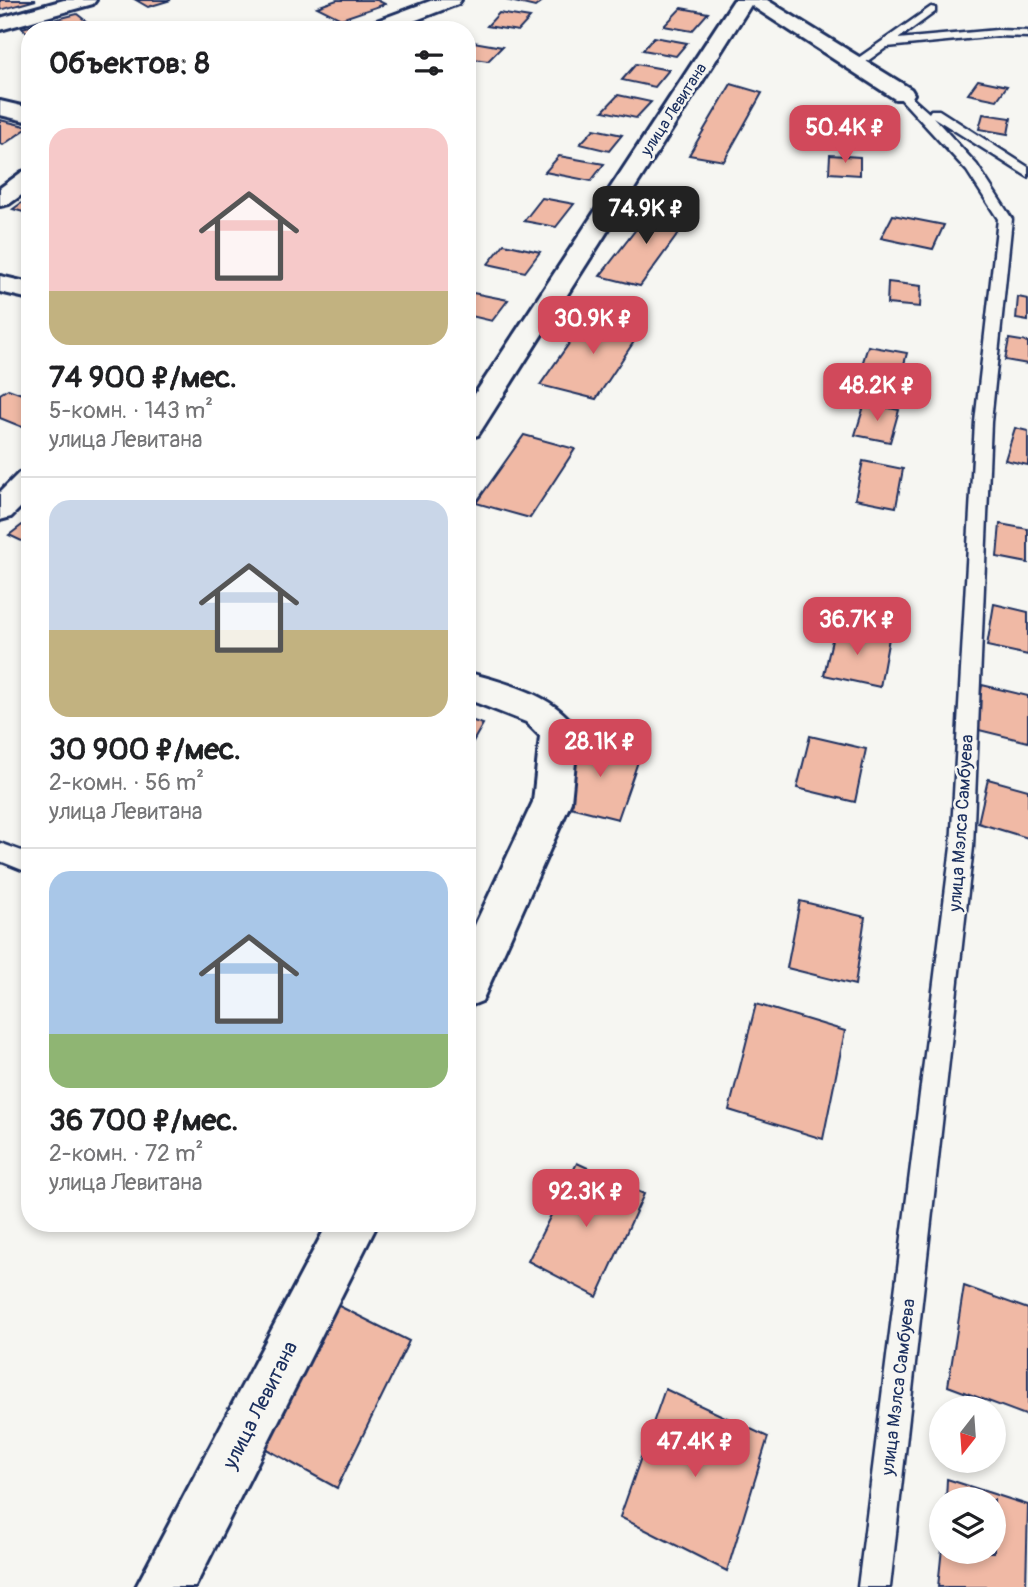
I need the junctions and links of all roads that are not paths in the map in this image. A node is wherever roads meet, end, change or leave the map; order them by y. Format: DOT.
graph roads {
  1 [pos="86,0"];
  2 [pos="451,0"];
  3 [pos="744,0"];
  4 [pos="753,0"];
  5 [pos="931,10"];
  6 [pos="394,21"];
  7 [pos="0,24"];
  8 [pos="1028,34"];
  9 [pos="884,44"];
  10 [pos="855,65"];
  11 [pos="903,93"];
  12 [pos="0,108"];
  13 [pos="21,113"];
  14 [pos="1028,173"];
  15 [pos="21,184"];
  16 [pos="0,199"];
  17 [pos="0,284"];
  18 [pos="21,289"];
  19 [pos="476,400"];
  20 [pos="21,489"];
  21 [pos="0,510"];
  22 [pos="476,688"];
  23 [pos="0,852"];
  24 [pos="21,860"];
  25 [pos="476,968"];
  26 [pos="349,1232"];
  27 [pos="166,1587"];
  28 [pos="874,1587"];
  1 -- 7 [label="street"];
  2 -- 6 [label="street"];
  3 -- 19 [label="street, улица Левитана"];
  4 -- 10 [label="street"];
  5 -- 9 [label="lane"];
  8 -- 9 [label="lane"];
  9 -- 10 [label="lane"];
  10 -- 11 [label="street"];
  11 -- 14 [label="lane"];
  11 -- 28 [label="lane, улица Мэлса Самбуева"];
  12 -- 13 [label="street"];
  15 -- 16 [label="street"];
  17 -- 18 [label="street"];
  20 -- 21 [label="street"];
  22 -- 25 [label="street"];
  23 -- 24 [label="lane"];
  26 -- 27 [label="street, улица Левитана"];
}
